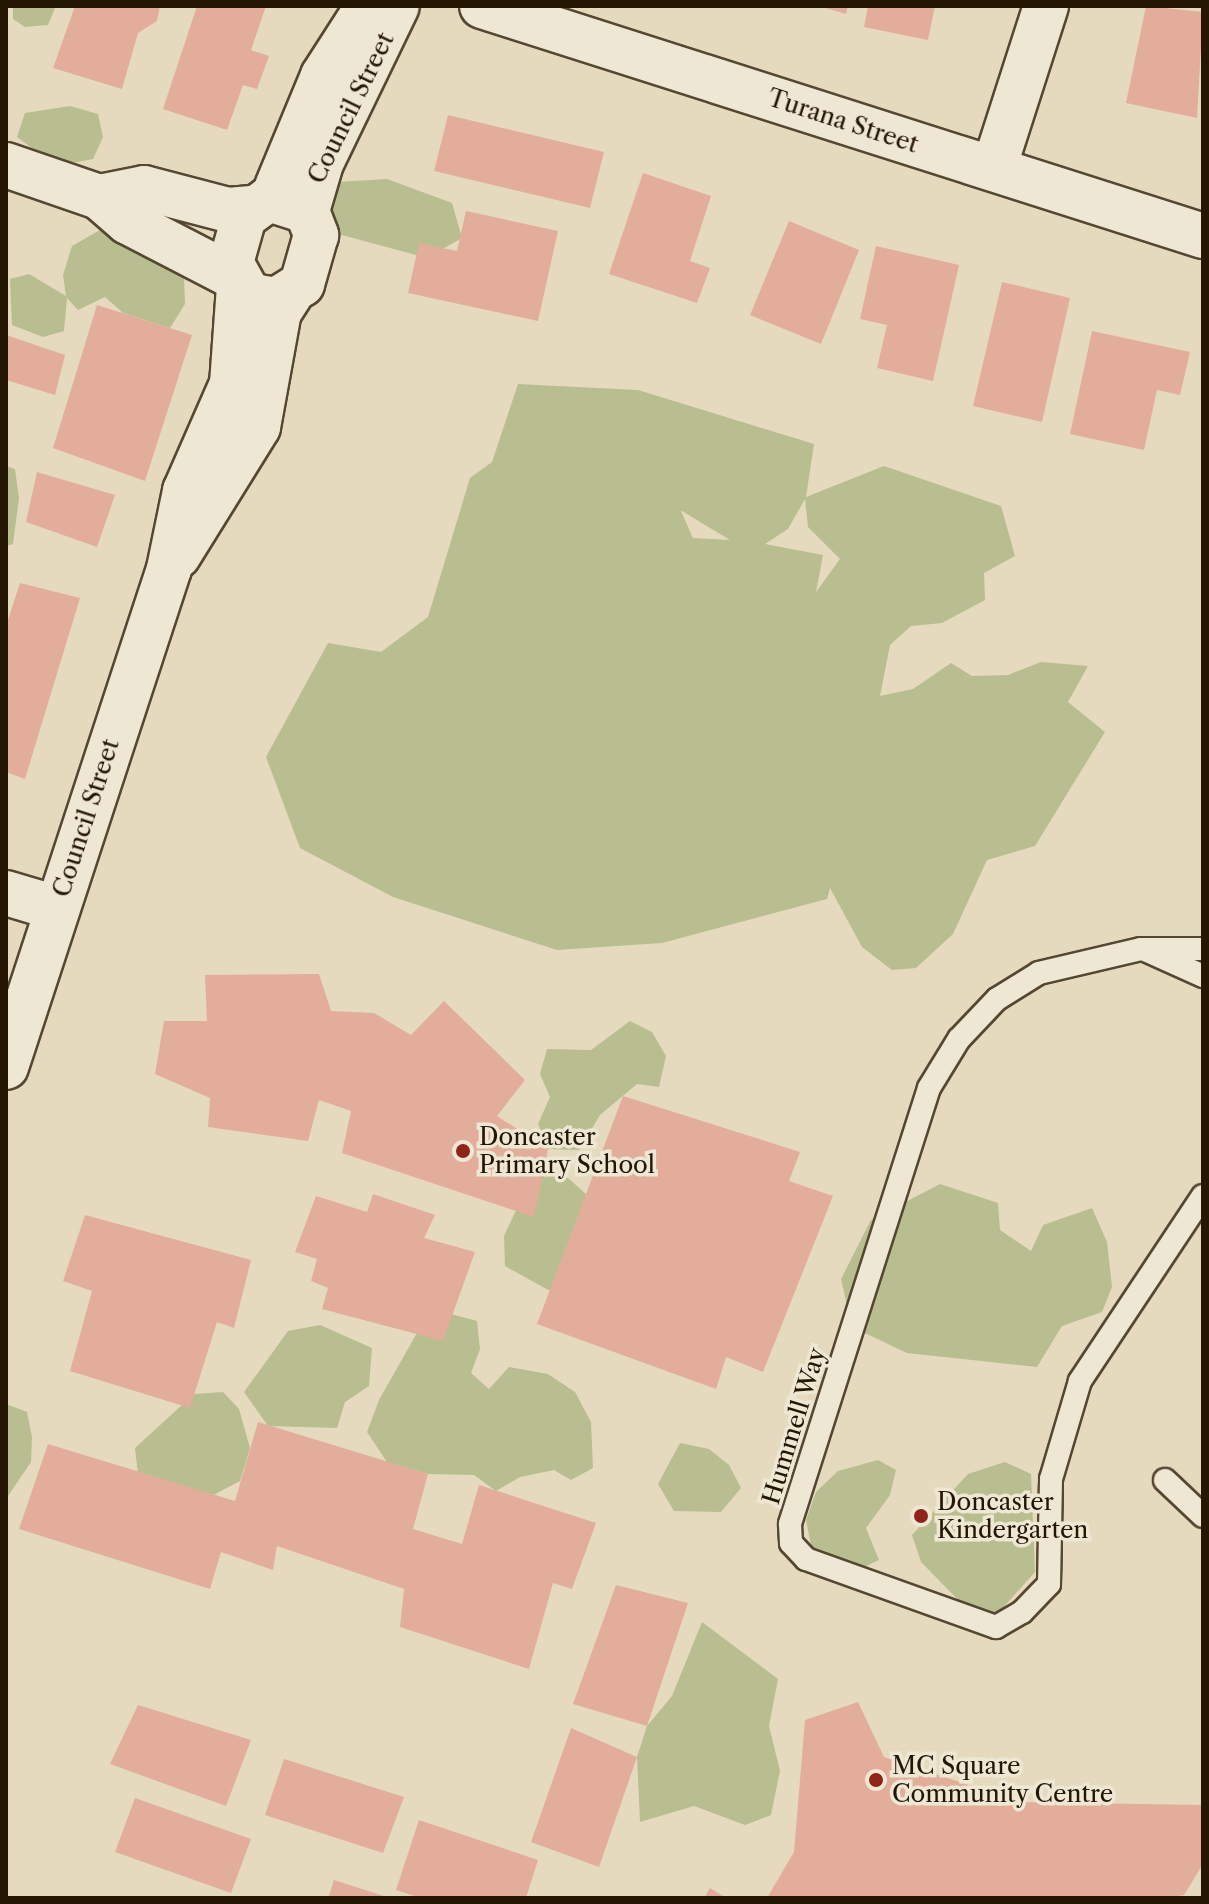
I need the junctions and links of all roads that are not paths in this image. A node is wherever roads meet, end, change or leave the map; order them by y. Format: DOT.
graph roads {
  1 [pos="368,6"];
  2 [pos="397,6"];
  3 [pos="482,6"];
  4 [pos="1046,6"];
  5 [pos="6,165"];
  6 [pos="994,168"];
  7 [pos="99,197"];
  8 [pos="276,206"];
  9 [pos="1203,236"];
  10 [pos="236,281"];
  11 [pos="290,295"];
  12 [pos="169,569"];
  13 [pos="6,893"];
  14 [pos="56,908"];
  15 [pos="1141,949"];
  16 [pos="1203,949"];
  17 [pos="1203,976"];
  18 [pos="6,1067"];
  19 [pos="1203,1196"];
  20 [pos="1165,1480"];
  21 [pos="1203,1516"];
  1 -- 8 [label="street, Council Street"];
  2 -- 8 [label="street, Council Street"];
  3 -- 6 [label="street, Turana Street"];
  4 -- 6 [label="street"];
  5 -- 7 [label="street"];
  6 -- 9 [label="street, Turana Street"];
  7 -- 8 [label="street"];
  7 -- 10 [label="street"];
  8 -- 10 [label="street"];
  8 -- 11 [label="street"];
  10 -- 11 [label="street"];
  10 -- 12 [label="street, Council Street"];
  11 -- 12 [label="street, Council Street"];
  12 -- 14 [label="street, Council Street"];
  13 -- 14 [label="street"];
  14 -- 18 [label="street, Council Street"];
  15 -- 16 [label="lane, Hummell Way"];
  15 -- 17 [label="lane"];
  15 -- 19 [label="lane, Hummell Way"];
  20 -- 21 [label="lane"];
}
